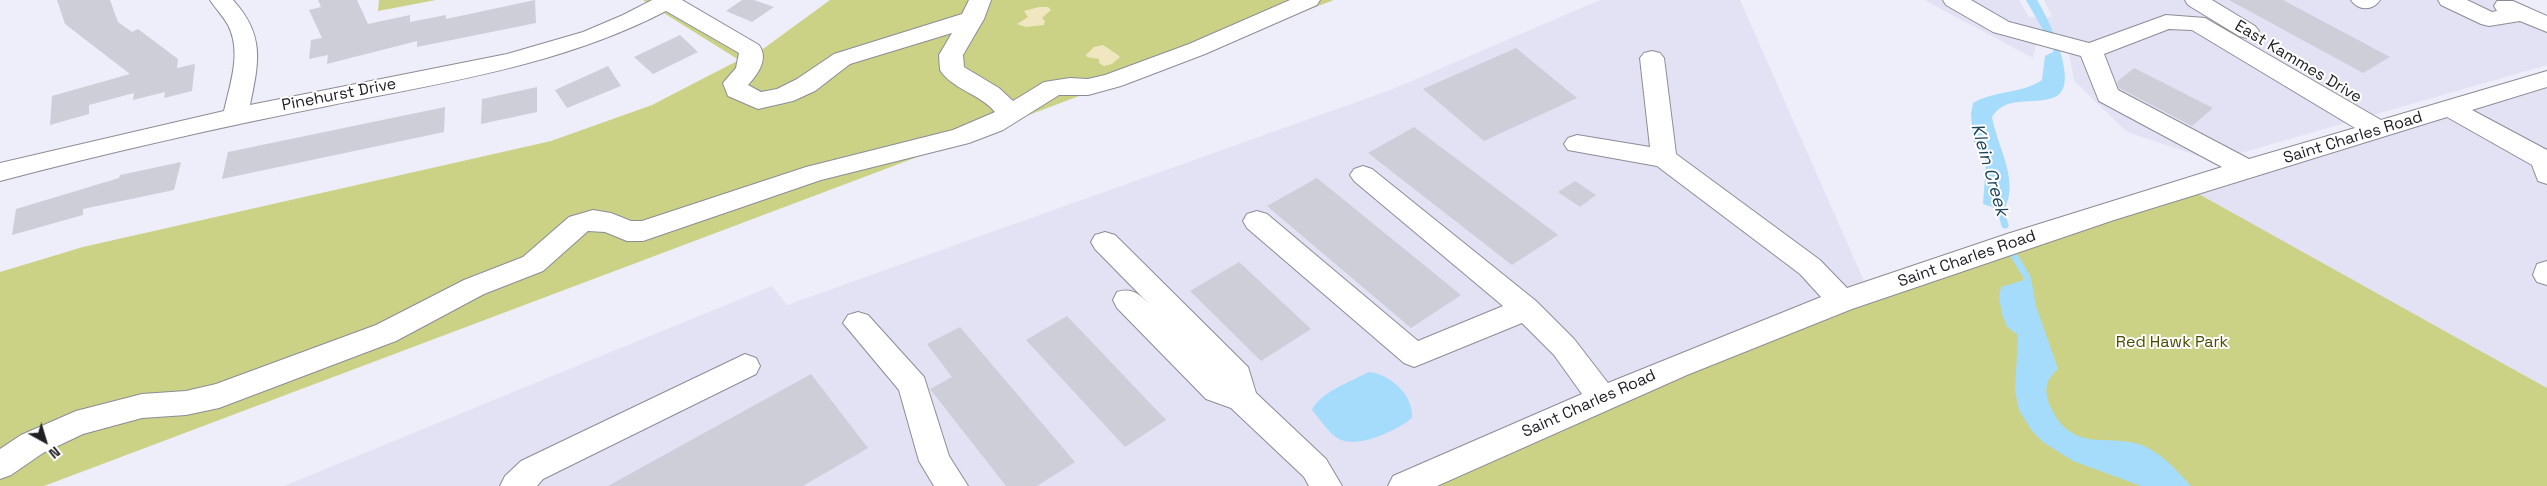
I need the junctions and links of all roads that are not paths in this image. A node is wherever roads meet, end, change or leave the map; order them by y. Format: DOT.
graph roads {
  1 [pos="221,0"];
  2 [pos="1309,0"];
  3 [pos="1954,0"];
  4 [pos="2196,0"];
  5 [pos="2362,0"];
  6 [pos="2369,0"];
  7 [pos="2449,0"];
  8 [pos="667,1"];
  9 [pos="976,9"];
  10 [pos="2490,9"];
  11 [pos="2547,25"];
  12 [pos="2091,52"];
  13 [pos="1652,58"];
  14 [pos="2547,79"];
  15 [pos="2449,108"];
  16 [pos="1010,114"];
  17 [pos="235,116"];
  18 [pos="2390,127"];
  19 [pos="1577,144"];
  20 [pos="1664,158"];
  21 [pos="2248,170"];
  22 [pos="0,172"];
  23 [pos="2547,174"];
  24 [pos="1363,175"];
  25 [pos="1257,221"];
  26 [pos="1105,242"];
  27 [pos="1127,300"];
  28 [pos="1842,301"];
  29 [pos="1526,309"];
  30 [pos="858,323"];
  31 [pos="744,366"];
  32 [pos="1602,398"];
  33 [pos="1242,399"];
  34 [pos="0,466"];
  35 [pos="516,486"];
  36 [pos="952,486"];
  37 [pos="1326,486"];
  38 [pos="1404,486"];
  1 -- 17 [label="street"];
  2 -- 16 [label="street"];
  3 -- 12 [label="street"];
  4 -- 18 [label="street, East Kammes Drive"];
  5 -- 6 [label="street"];
  7 -- 10 [label="street"];
  8 -- 9 [label="street"];
  8 -- 17 [label="street, Pinehurst Drive"];
  9 -- 16 [label="street"];
  10 -- 11 [label="street"];
  12 -- 18 [label="street"];
  12 -- 21 [label="street"];
  13 -- 20 [label="street"];
  14 -- 15 [label="street, Saint Charles Road"];
  15 -- 18 [label="street, Saint Charles Road"];
  15 -- 23 [label="street"];
  16 -- 34 [label="street"];
  17 -- 22 [label="street, Pinehurst Drive"];
  18 -- 21 [label="street, Saint Charles Road"];
  19 -- 20 [label="street"];
  20 -- 28 [label="street"];
  21 -- 28 [label="street, Saint Charles Road"];
  24 -- 29 [label="street"];
  25 -- 29 [label="street"];
  26 -- 33 [label="street"];
  27 -- 33 [label="street"];
  28 -- 32 [label="street, Saint Charles Road"];
  29 -- 32 [label="street"];
  30 -- 36 [label="street"];
  31 -- 35 [label="street"];
  32 -- 38 [label="street, Saint Charles Road"];
  33 -- 37 [label="street"];
}
